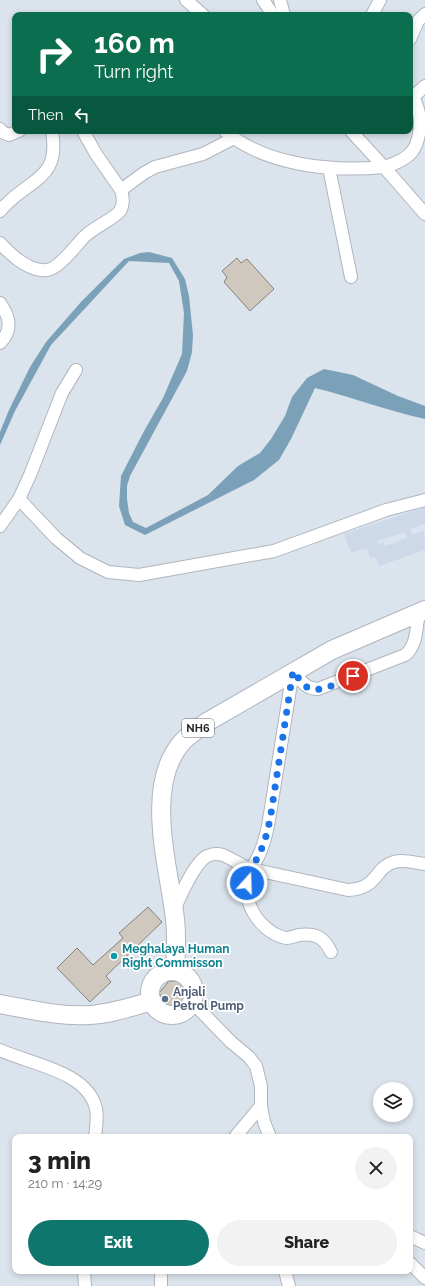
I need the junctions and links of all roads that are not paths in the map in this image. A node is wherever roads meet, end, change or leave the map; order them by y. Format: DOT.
graph roads {
  1 [pos="186,0"];
  2 [pos="263,0"];
  3 [pos="280,0"];
  4 [pos="380,0"];
  5 [pos="200,12"];
  6 [pos="272,12"];
  7 [pos="283,12"];
  8 [pos="374,12"];
  9 [pos="425,14"];
  10 [pos="413,32"];
  11 [pos="425,86"];
  12 [pos="413,95"];
  13 [pos="413,99"];
  14 [pos="0,129"];
  15 [pos="12,134"];
  16 [pos="52,134"];
  17 [pos="85,134"];
  18 [pos="230,134"];
  19 [pos="354,134"];
  20 [pos="422,138"];
  21 [pos="384,167"];
  22 [pos="329,168"];
  23 [pos="120,190"];
  24 [pos="0,211"];
  25 [pos="425,214"];
  26 [pos="0,243"];
  27 [pos="351,277"];
  28 [pos="0,302"];
  29 [pos="0,343"];
  30 [pos="76,370"];
  31 [pos="19,499"];
  32 [pos="425,500"];
  33 [pos="0,526"];
  34 [pos="422,612"];
  35 [pos="293,671"];
  36 [pos="425,864"];
  37 [pos="251,869"];
  38 [pos="174,910"];
  39 [pos="331,952"];
  40 [pos="175,971"];
  41 [pos="152,1001"];
  42 [pos="192,1002"];
  43 [pos="0,1004"];
  44 [pos="0,1050"];
  45 [pos="260,1106"];
  46 [pos="95,1134"];
  47 [pos="237,1134"];
  48 [pos="269,1134"];
  49 [pos="413,1237"];
  50 [pos="425,1243"];
  51 [pos="413,1266"];
  52 [pos="84,1274"];
  53 [pos="161,1274"];
  54 [pos="286,1274"];
  55 [pos="425,1278"];
  56 [pos="86,1286"];
  57 [pos="160,1286"];
  58 [pos="288,1286"];
  1 -- 5 [label="street"];
  2 -- 6 [label="street"];
  3 -- 7 [label="street"];
  4 -- 8 [label="street"];
  9 -- 10 [label="street"];
  11 -- 12 [label="street"];
  13 -- 20 [label="street"];
  14 -- 15 [label="street"];
  16 -- 24 [label="street"];
  17 -- 23 [label="street"];
  18 -- 22 [label="street"];
  18 -- 23 [label="street"];
  19 -- 21 [label="street"];
  20 -- 21 [label="street"];
  21 -- 22 [label="street"];
  21 -- 25 [label="street"];
  22 -- 27 [label="street"];
  23 -- 26 [label="street"];
  28 -- 29 [label="street"];
  30 -- 31 [label="street"];
  31 -- 32 [label="street"];
  31 -- 33 [label="street"];
  34 -- 35 [label="highway, NH6"];
  34 -- 35 [label="street"];
  35 -- 37 [label="street"];
  35 -- 38 [label="highway, NH6"];
  36 -- 37 [label="street"];
  37 -- 38 [label="street"];
  37 -- 39 [label="street"];
  38 -- 40 [label="highway, NH6"];
  40 -- 41 [label="highway"];
  40 -- 42 [label="highway"];
  41 -- 42 [label="highway"];
  41 -- 43 [label="highway"];
  42 -- 45 [label="street"];
  44 -- 46 [label="street"];
  45 -- 47 [label="street"];
  45 -- 48 [label="street"];
  49 -- 50 [label="street"];
  51 -- 55 [label="street"];
  52 -- 56 [label="street"];
  53 -- 57 [label="street"];
  54 -- 58 [label="street"];
}
